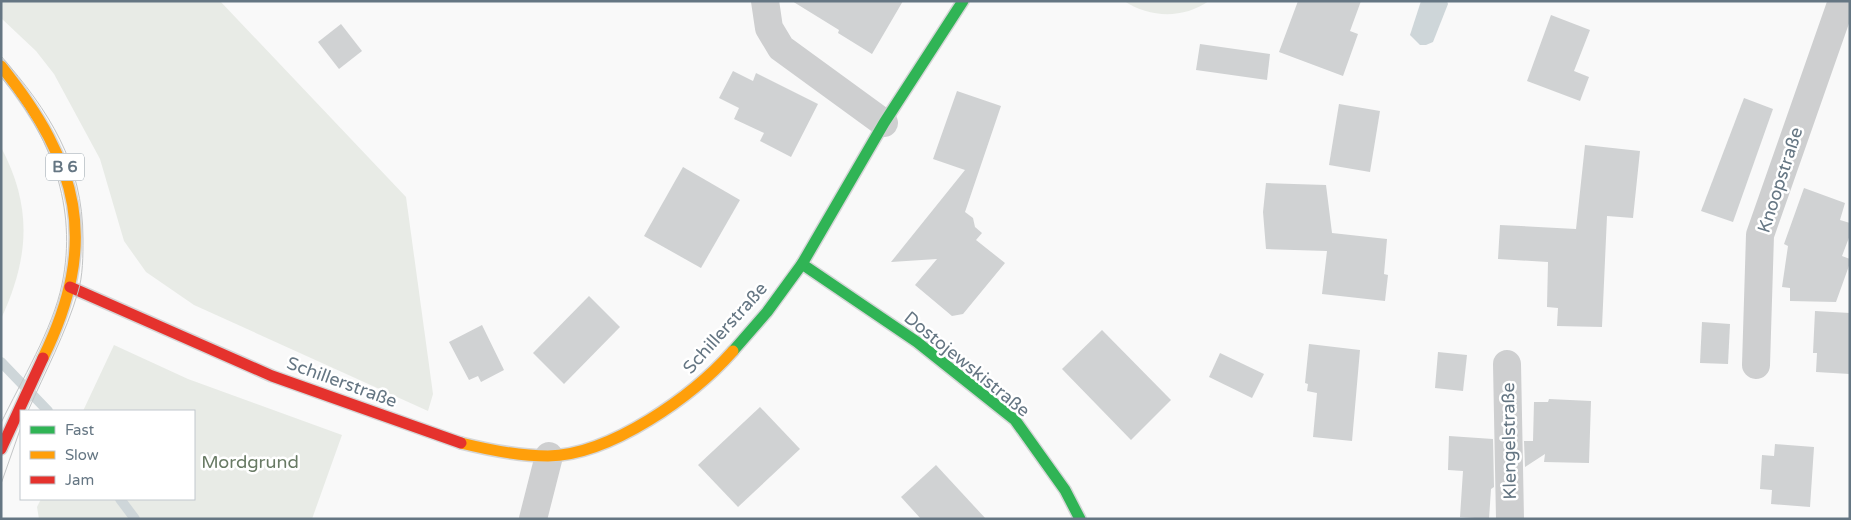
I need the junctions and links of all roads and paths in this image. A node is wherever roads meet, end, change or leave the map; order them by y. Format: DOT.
graph roads {
  1 [pos="765,1"];
  2 [pos="963,1"];
  3 [pos="1842,1"];
  4 [pos="1,66"];
  5 [pos="884,123"];
  6 [pos="802,264"];
  7 [pos="70,286"];
  8 [pos="1507,364"];
  9 [pos="1756,365"];
  10 [pos="1,449"];
  11 [pos="549,456"];
  12 [pos="533,519"];
  13 [pos="1080,519"];
  14 [pos="1510,519"];
  1 -- 5 [label="street"];
  2 -- 5 [label="street, Schillerstraße"];
  3 -- 9 [label="street, Knoopstraße"];
  4 -- 7 [label="street, B 6"];
  5 -- 6 [label="street, Schillerstraße"];
  6 -- 11 [label="street, Schillerstraße"];
  6 -- 13 [label="street, Dostojewskistraße"];
  7 -- 10 [label="street, B 6"];
  7 -- 11 [label="street, Schillerstraße"];
  8 -- 14 [label="street, Klengelstraße"];
  11 -- 12 [label="street"];
}
